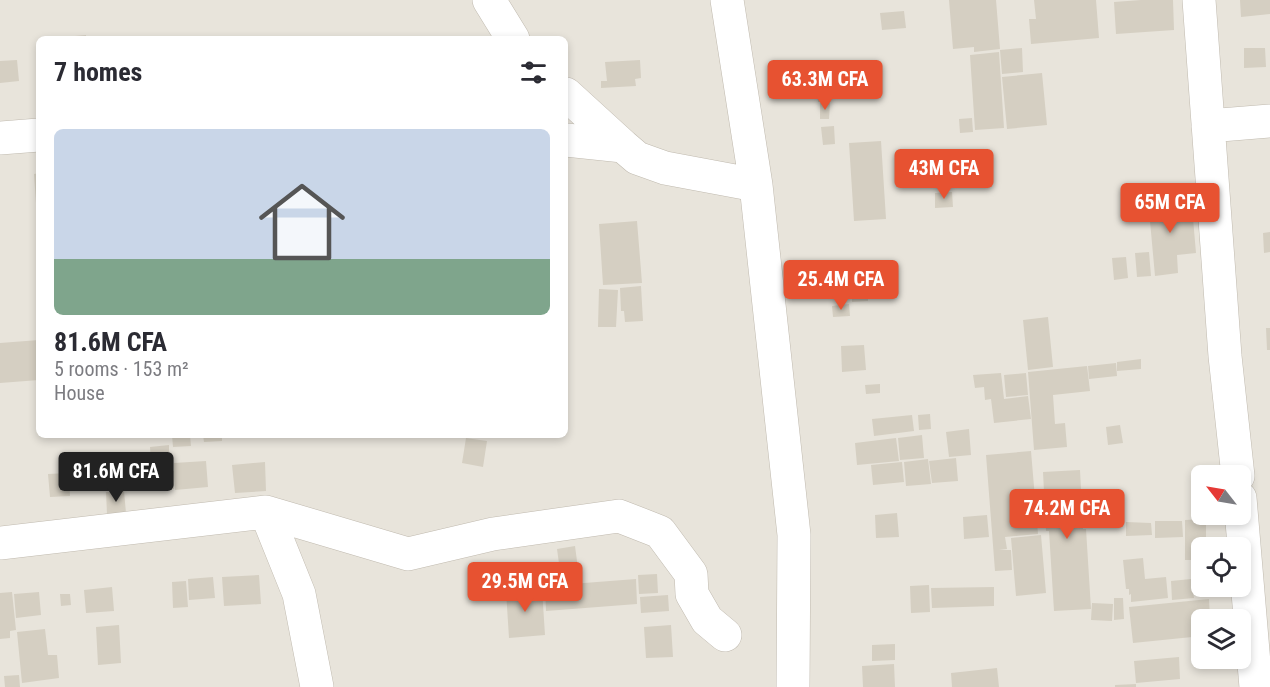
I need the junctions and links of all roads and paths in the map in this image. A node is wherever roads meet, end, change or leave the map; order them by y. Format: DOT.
graph roads {
  1 [pos="489,0"];
  2 [pos="727,0"];
  3 [pos="1199,0"];
  4 [pos="511,36"];
  5 [pos="568,96"];
  6 [pos="1270,121"];
  7 [pos="1209,126"];
  8 [pos="36,135"];
  9 [pos="0,138"];
  10 [pos="568,140"];
  11 [pos="623,146"];
  12 [pos="756,185"];
  13 [pos="1237,465"];
  14 [pos="266,512"];
  15 [pos="1257,536"];
  16 [pos="0,543"];
  17 [pos="726,635"];
  18 [pos="317,687"];
  19 [pos="793,687"];
  20 [pos="1256,687"];
  1 -- 4 [label="street"];
  2 -- 12 [label="street"];
  3 -- 7 [label="street"];
  5 -- 11 [label="street"];
  6 -- 7 [label="street"];
  7 -- 13 [label="street"];
  8 -- 9 [label="street"];
  10 -- 11 [label="street"];
  11 -- 12 [label="street"];
  12 -- 19 [label="street"];
  14 -- 16 [label="street"];
  14 -- 17 [label="street"];
  14 -- 18 [label="street"];
  15 -- 20 [label="street"];
}
